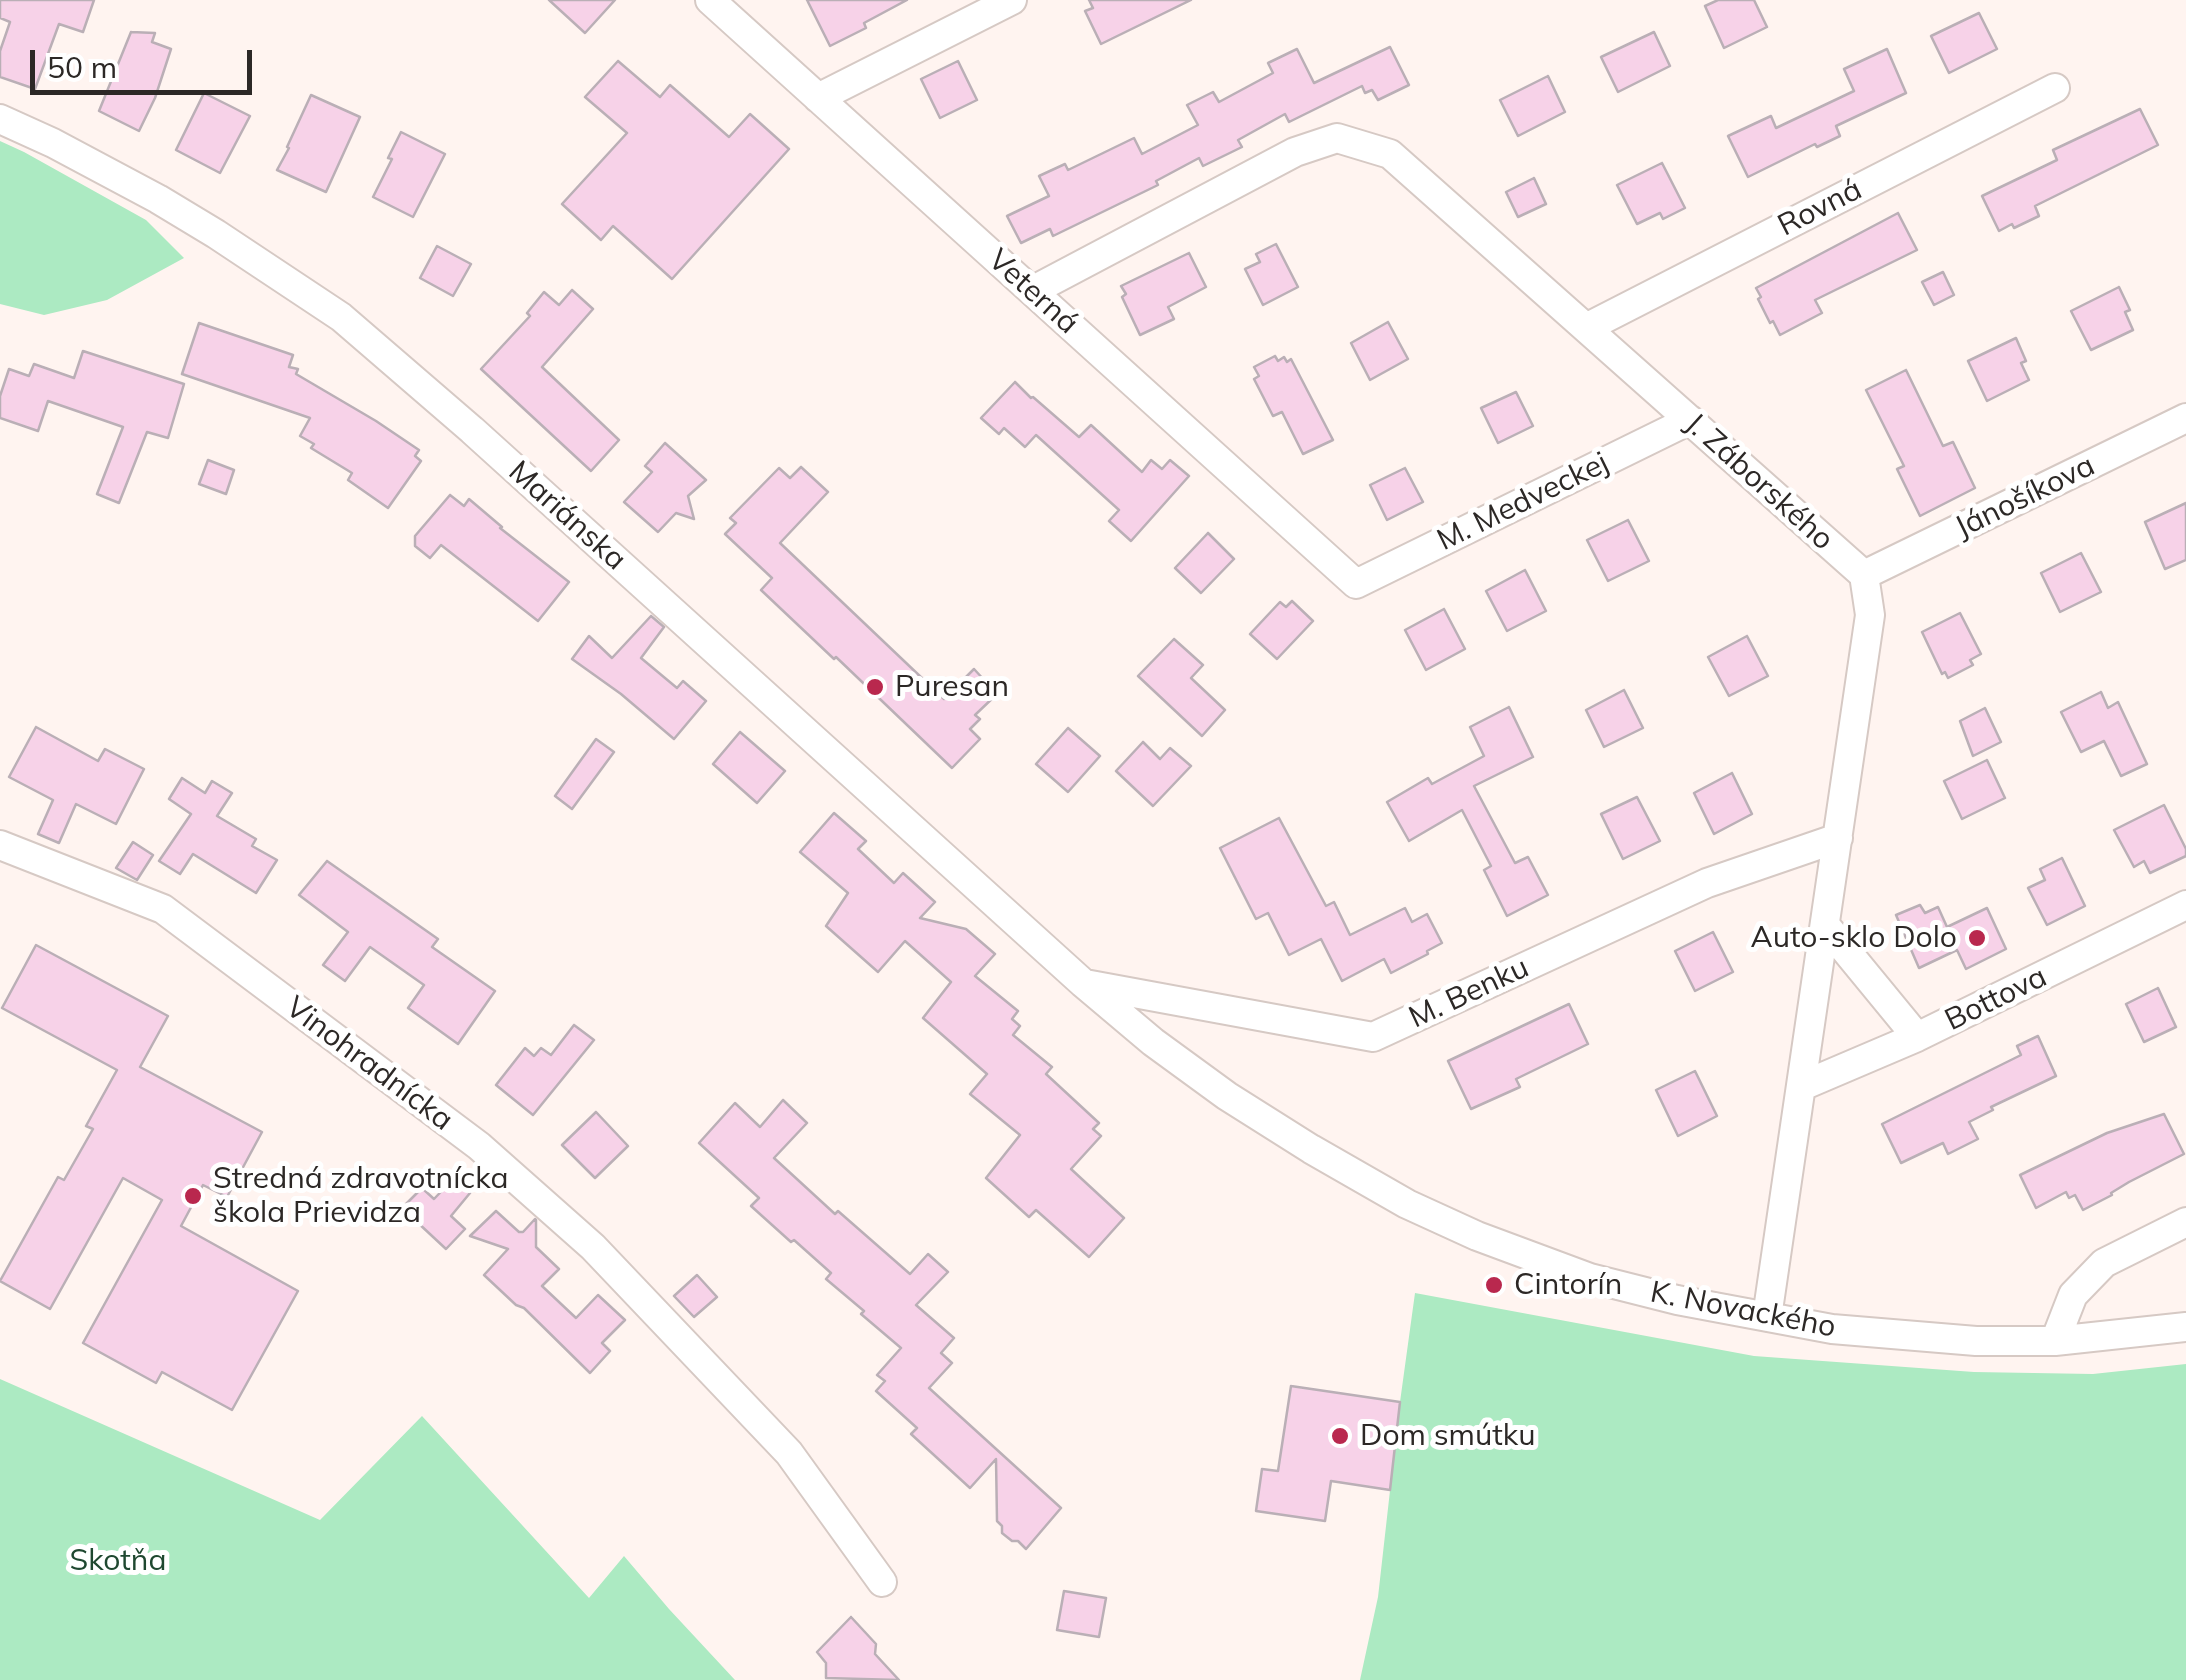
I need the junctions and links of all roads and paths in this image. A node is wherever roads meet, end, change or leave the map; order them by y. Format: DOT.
graph roads {
  1 [pos="710,0"];
  2 [pos="1012,0"];
  3 [pos="2055,88"];
  4 [pos="818,98"];
  5 [pos="0,119"];
  6 [pos="1032,291"];
  7 [pos="1586,328"];
  8 [pos="2186,418"];
  9 [pos="1690,420"];
  10 [pos="1864,575"];
  11 [pos="1356,584"];
  12 [pos="1838,838"];
  13 [pos="0,846"];
  14 [pos="2186,905"];
  15 [pos="1825,926"];
  16 [pos="1084,983"];
  17 [pos="1917,1038"];
  18 [pos="1802,1086"];
  19 [pos="2186,1222"];
  20 [pos="1767,1317"];
  21 [pos="2186,1327"];
  22 [pos="2055,1341"];
  23 [pos="882,1582"];
  1 -- 4 [label="street, Veterná"];
  2 -- 4 [label="street"];
  3 -- 7 [label="street, Rovná"];
  4 -- 6 [label="street, Veterná"];
  5 -- 16 [label="street, Mariánska"];
  6 -- 7 [label="street, J. Záborského"];
  6 -- 11 [label="street, Veterná"];
  7 -- 9 [label="street, J. Záborského"];
  8 -- 10 [label="street, Jánošíkova"];
  9 -- 10 [label="street, J. Záborského"];
  9 -- 11 [label="street, M. Medveckej"];
  10 -- 12 [label="street"];
  12 -- 15 [label="street"];
  12 -- 16 [label="street, M. Benku"];
  13 -- 23 [label="street, Vinohradnícka"];
  14 -- 17 [label="street, Bottova"];
  15 -- 17 [label="street"];
  15 -- 18 [label="street"];
  16 -- 20 [label="street, K. Novackého"];
  17 -- 18 [label="street, Bottova"];
  18 -- 20 [label="street"];
  19 -- 22 [label="street"];
  20 -- 22 [label="street, K. Novackého"];
  21 -- 22 [label="street, K. Novackého"];
}
